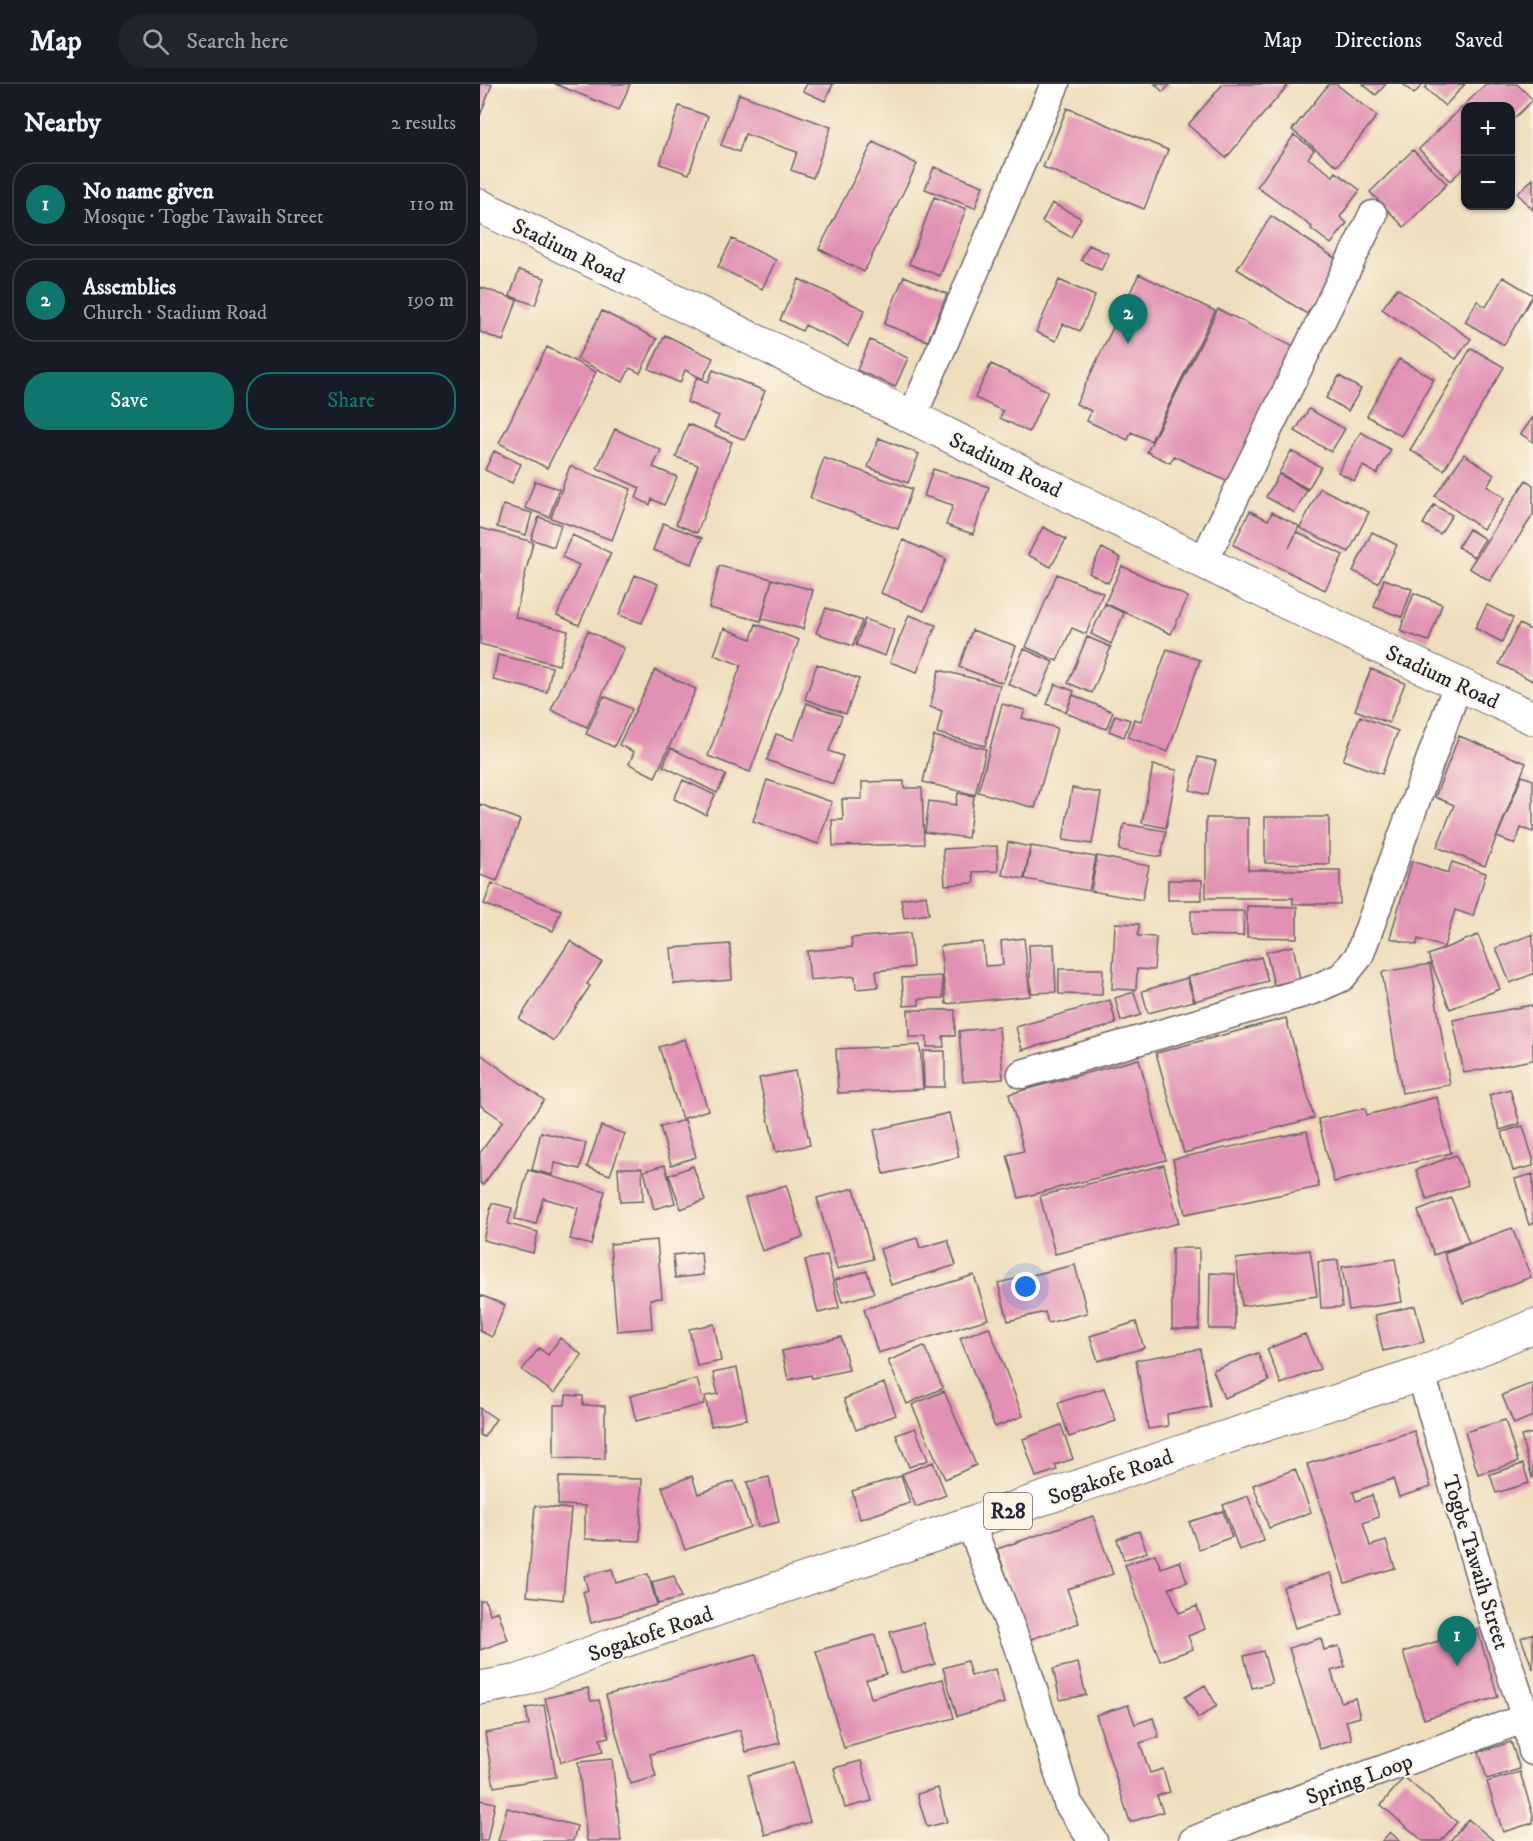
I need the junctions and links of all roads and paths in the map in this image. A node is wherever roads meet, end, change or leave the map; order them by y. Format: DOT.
graph roads {
  1 [pos="1055,84"];
  2 [pos="480,206"];
  3 [pos="1373,215"];
  4 [pos="912,417"];
  5 [pos="1203,562"];
  6 [pos="1458,684"];
  7 [pos="1533,718"];
  8 [pos="1022,1074"];
  9 [pos="1533,1326"];
  10 [pos="1421,1374"];
  11 [pos="970,1523"];
  12 [pos="480,1688"];
  13 [pos="1526,1718"];
  14 [pos="1533,1750"];
  15 [pos="1093,1841"];
  16 [pos="1193,1841"];
  1 -- 4 [label="street"];
  2 -- 4 [label="main road, Stadium Road"];
  3 -- 5 [label="street"];
  4 -- 5 [label="main road, Stadium Road"];
  5 -- 6 [label="main road, Stadium Road"];
  6 -- 7 [label="main road, Stadium Road"];
  6 -- 8 [label="street"];
  9 -- 10 [label="main road, Sogakofe Road / R28"];
  10 -- 11 [label="main road, Sogakofe Road / R28"];
  10 -- 13 [label="street, Togbe Tawaih Street"];
  11 -- 12 [label="main road, Sogakofe Road / R28"];
  11 -- 15 [label="street"];
  13 -- 14 [label="street, Togbe Tawaih Street"];
  13 -- 16 [label="street, Spring Loop"];
}
